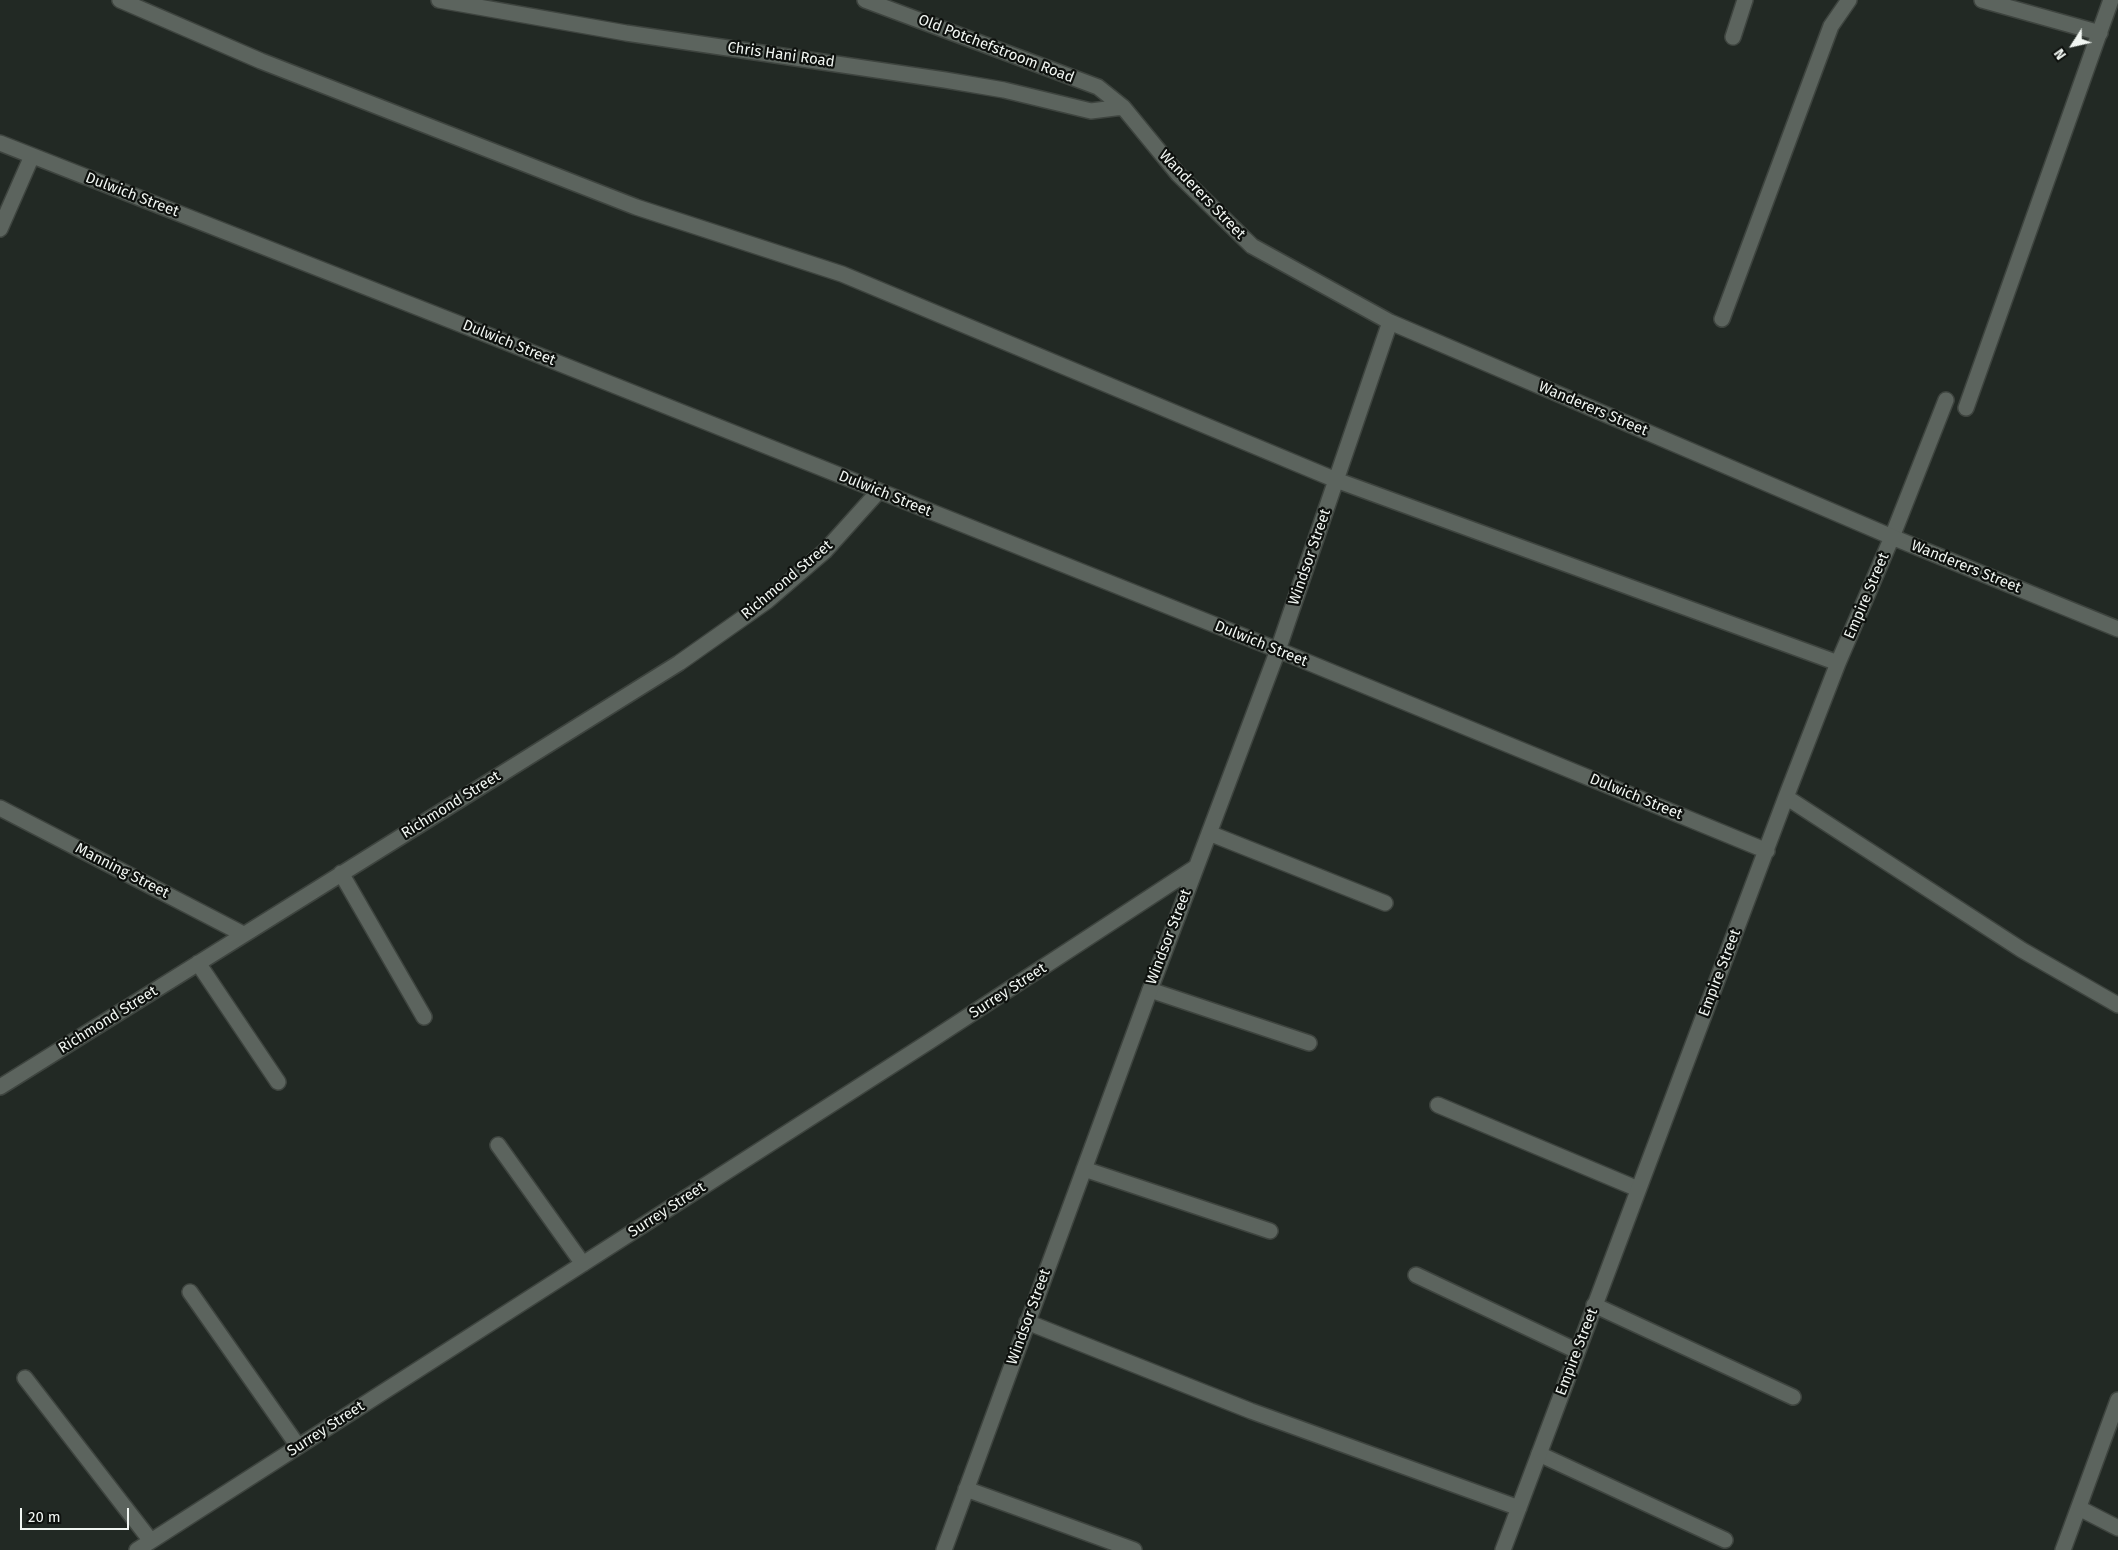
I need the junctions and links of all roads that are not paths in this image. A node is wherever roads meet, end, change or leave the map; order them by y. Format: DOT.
graph roads {
  1 [pos="120,0"];
  2 [pos="439,0"];
  3 [pos="865,0"];
  4 [pos="1745,0"];
  5 [pos="1849,0"];
  6 [pos="1982,0"];
  7 [pos="2111,0"];
  8 [pos="2100,33"];
  9 [pos="1733,38"];
  10 [pos="1123,107"];
  11 [pos="0,143"];
  12 [pos="32,156"];
  13 [pos="0,229"];
  14 [pos="1722,319"];
  15 [pos="1390,322"];
  16 [pos="1946,400"];
  17 [pos="1966,408"];
  18 [pos="1336,480"];
  19 [pos="878,492"];
  20 [pos="1892,537"];
  21 [pos="2118,629"];
  22 [pos="1278,650"];
  23 [pos="1838,663"];
  24 [pos="1786,797"];
  25 [pos="0,808"];
  26 [pos="1208,833"];
  27 [pos="1767,851"];
  28 [pos="1196,868"];
  29 [pos="341,874"];
  30 [pos="1385,903"];
  31 [pos="243,934"];
  32 [pos="198,963"];
  33 [pos="1150,990"];
  34 [pos="2118,1005"];
  35 [pos="424,1017"];
  36 [pos="1309,1043"];
  37 [pos="278,1082"];
  38 [pos="0,1087"];
  39 [pos="1438,1105"];
  40 [pos="498,1146"];
  41 [pos="1084,1169"];
  42 [pos="1638,1189"];
  43 [pos="1270,1231"];
  44 [pos="583,1264"];
  45 [pos="1416,1274"];
  46 [pos="190,1292"];
  47 [pos="1594,1305"];
  48 [pos="1027,1322"];
  49 [pos="1577,1351"];
  50 [pos="25,1378"];
  51 [pos="1793,1397"];
  52 [pos="2118,1400"];
  53 [pos="298,1446"];
  54 [pos="1538,1454"];
  55 [pos="966,1489"];
  56 [pos="1519,1508"];
  57 [pos="2078,1508"];
  58 [pos="2118,1528"];
  59 [pos="1725,1540"];
  60 [pos="151,1541"];
  61 [pos="137,1550"];
  62 [pos="944,1550"];
  63 [pos="1134,1550"];
  64 [pos="1503,1550"];
  65 [pos="2063,1550"];
  1 -- 18 [label="street"];
  2 -- 10 [label="street, Chris Hani Road"];
  3 -- 10 [label="street, Old Potchefstroom Road"];
  4 -- 9 [label="street"];
  5 -- 14 [label="street"];
  6 -- 8 [label="street"];
  7 -- 8 [label="street"];
  8 -- 17 [label="street"];
  10 -- 15 [label="street, Wanderers Street"];
  11 -- 12 [label="street, Dulwich Street"];
  12 -- 13 [label="street"];
  12 -- 19 [label="street, Dulwich Street"];
  15 -- 18 [label="street, Windsor Street"];
  15 -- 20 [label="street, Wanderers Street"];
  16 -- 20 [label="street, Empire Street"];
  18 -- 22 [label="street, Windsor Street"];
  18 -- 23 [label="street"];
  19 -- 22 [label="street, Dulwich Street"];
  19 -- 29 [label="street, Richmond Street"];
  20 -- 21 [label="street, Wanderers Street"];
  20 -- 23 [label="street, Empire Street"];
  22 -- 26 [label="street, Windsor Street"];
  22 -- 27 [label="street, Dulwich Street"];
  23 -- 24 [label="street, Empire Street"];
  24 -- 27 [label="street, Empire Street"];
  24 -- 34 [label="street"];
  25 -- 31 [label="street, Manning Street"];
  26 -- 28 [label="street, Windsor Street"];
  26 -- 30 [label="street"];
  27 -- 42 [label="street, Empire Street"];
  28 -- 33 [label="street, Windsor Street"];
  28 -- 44 [label="street, Surrey Street"];
  29 -- 31 [label="street, Richmond Street"];
  29 -- 35 [label="street"];
  31 -- 32 [label="street, Richmond Street"];
  32 -- 37 [label="street"];
  32 -- 38 [label="street, Richmond Street"];
  33 -- 36 [label="street"];
  33 -- 41 [label="street, Windsor Street"];
  39 -- 42 [label="street"];
  40 -- 44 [label="street"];
  41 -- 43 [label="street"];
  41 -- 48 [label="street, Windsor Street"];
  42 -- 47 [label="street, Empire Street"];
  44 -- 53 [label="street, Surrey Street"];
  45 -- 49 [label="street"];
  46 -- 53 [label="street"];
  47 -- 49 [label="street, Empire Street"];
  47 -- 51 [label="street"];
  48 -- 55 [label="street, Windsor Street"];
  48 -- 56 [label="street"];
  49 -- 54 [label="street, Empire Street"];
  50 -- 60 [label="street"];
  52 -- 57 [label="street"];
  53 -- 60 [label="street, Surrey Street"];
  54 -- 56 [label="street, Empire Street"];
  54 -- 59 [label="street"];
  55 -- 62 [label="street, Windsor Street"];
  55 -- 63 [label="street"];
  56 -- 64 [label="street, Empire Street"];
  57 -- 58 [label="street"];
  57 -- 65 [label="street"];
  60 -- 61 [label="street, Surrey Street"];
}
